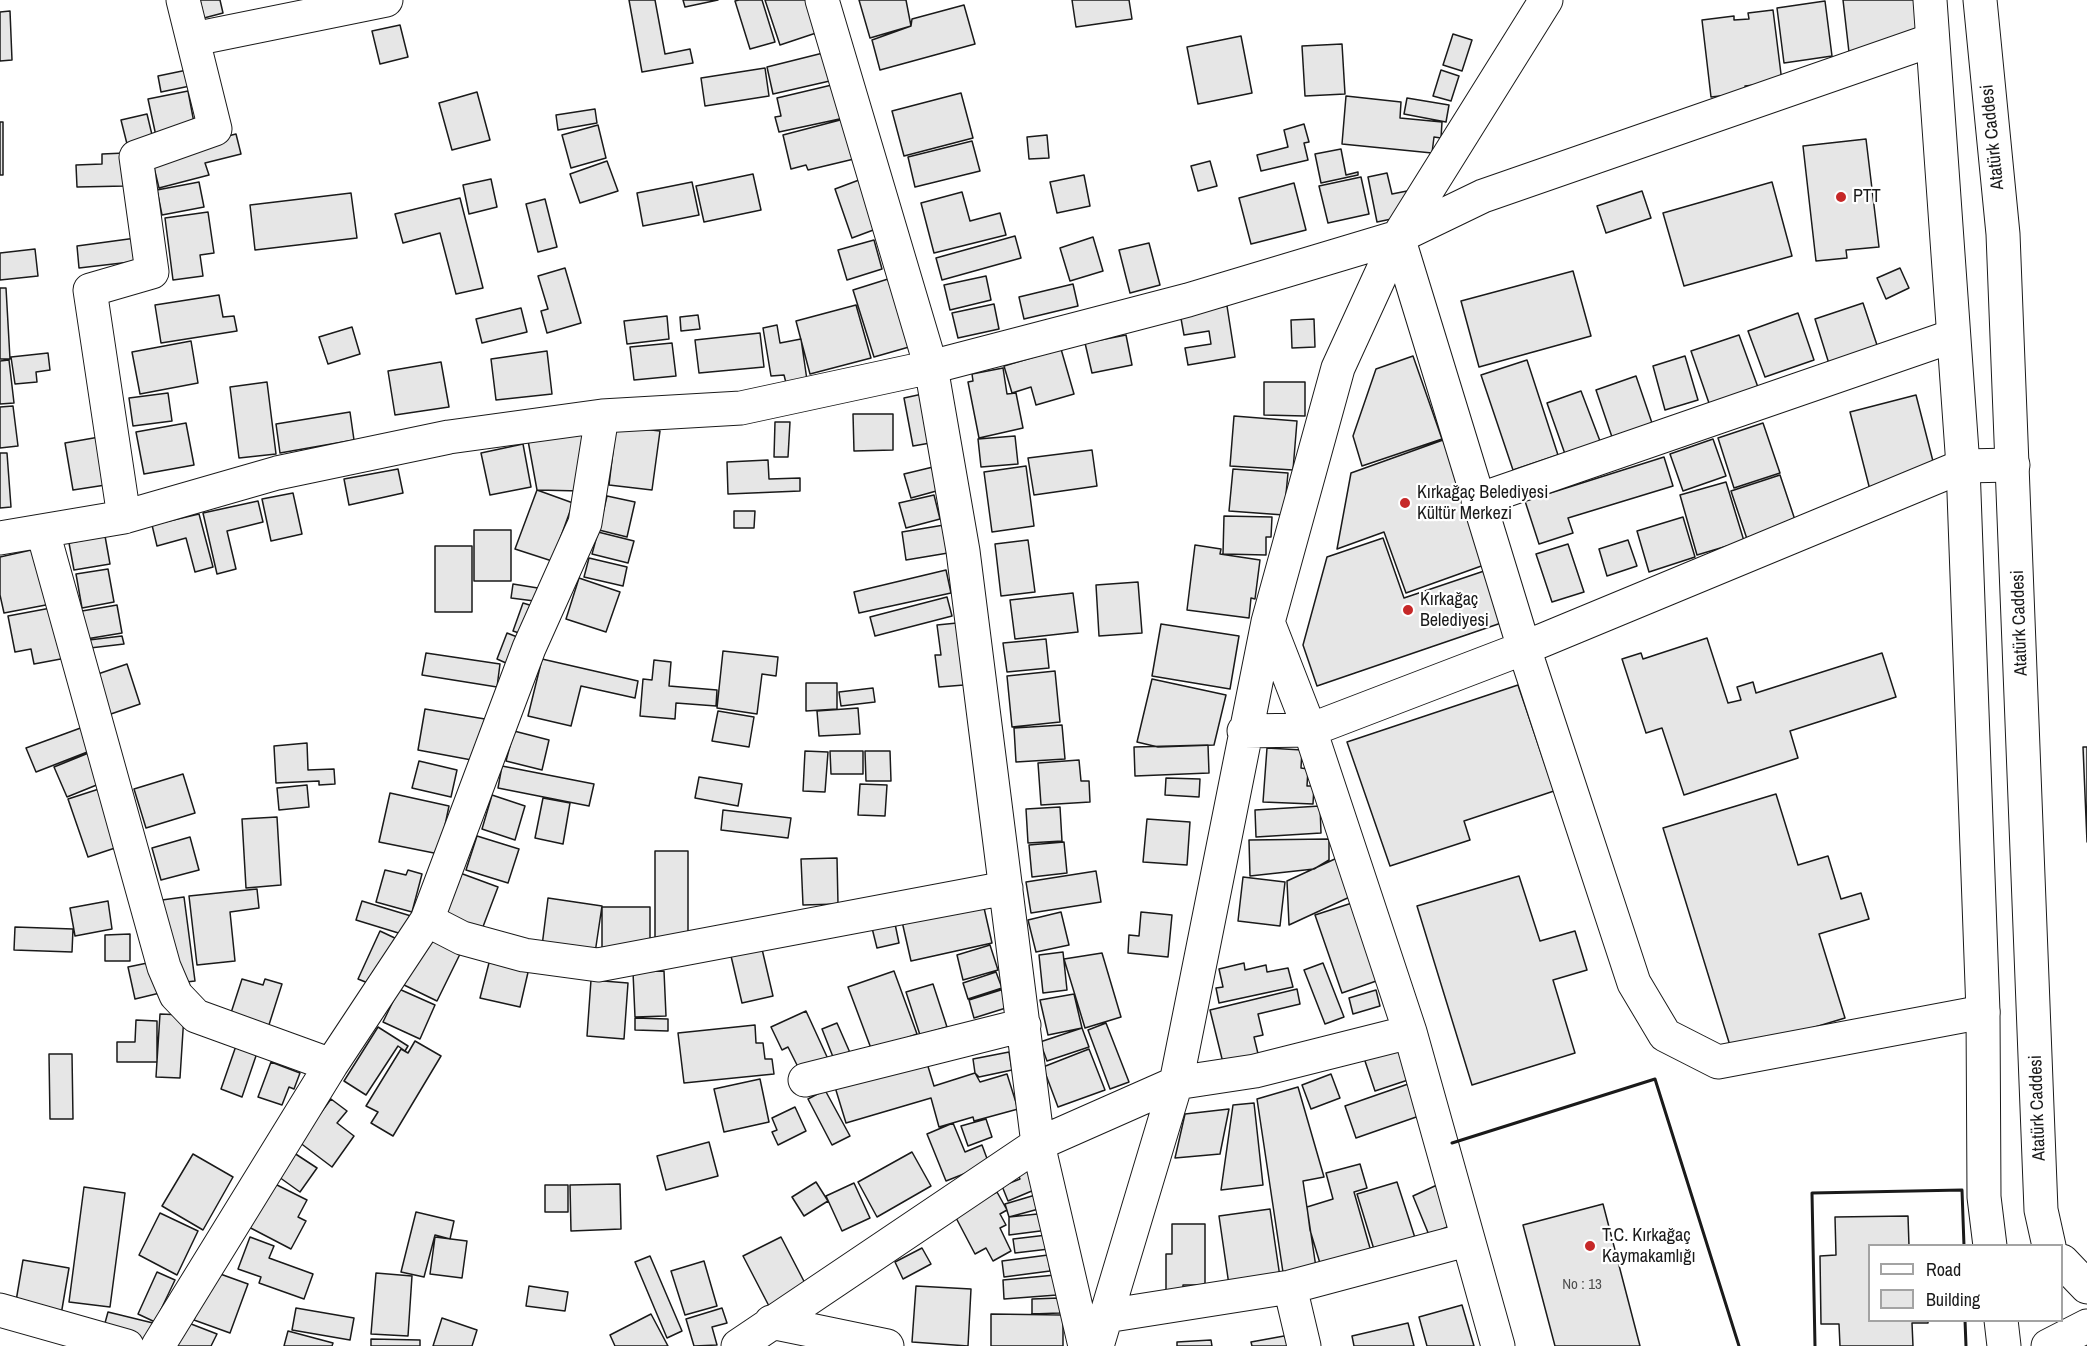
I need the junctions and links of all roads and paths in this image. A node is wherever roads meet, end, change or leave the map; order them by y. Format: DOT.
graph roads {
  1 [pos="183,0"];
  2 [pos="386,0"];
  3 [pos="822,0"];
  4 [pos="1546,0"];
  5 [pos="1930,0"];
  6 [pos="1980,0"];
  7 [pos="194,39"];
  8 [pos="1932,40"];
  9 [pos="1398,237"];
  10 [pos="1953,336"];
  11 [pos="931,367"];
  12 [pos="602,416"];
  13 [pos="2013,465"];
  14 [pos="1963,466"];
  15 [pos="1478,500"];
  16 [pos="124,517"];
  17 [pos="43,531"];
  18 [pos="0,538"];
  19 [pos="1268,622"];
  20 [pos="1524,648"];
  21 [pos="1310,730"];
  22 [pos="1244,731"];
  23 [pos="1006,888"];
  24 [pos="427,920"];
  25 [pos="1983,1012"];
  26 [pos="1024,1025"];
  27 [pos="1410,1032"];
  28 [pos="331,1065"];
  29 [pos="805,1080"];
  30 [pos="1176,1083"];
  31 [pos="1038,1144"];
  32 [pos="1466,1240"];
  33 [pos="1990,1244"];
  34 [pos="2049,1244"];
  35 [pos="2063,1263"];
  36 [pos="1290,1287"];
  37 [pos="2087,1287"];
  38 [pos="0,1310"];
  39 [pos="771,1322"];
  40 [pos="2001,1322"];
  41 [pos="2087,1326"];
  42 [pos="1101,1331"];
  43 [pos="127,1346"];
  44 [pos="158,1346"];
  45 [pos="738,1346"];
  46 [pos="886,1346"];
  47 [pos="1085,1346"];
  48 [pos="1304,1346"];
  49 [pos="1498,1346"];
  50 [pos="2004,1346"];
  51 [pos="2048,1346"];
  1 -- 7 [label="street"];
  2 -- 7 [label="street"];
  3 -- 11 [label="street"];
  4 -- 9 [label="street"];
  5 -- 8 [label="street"];
  6 -- 13 [label="street, Atatürk Caddesi"];
  7 -- 16 [label="street"];
  8 -- 9 [label="street"];
  8 -- 10 [label="street"];
  9 -- 11 [label="street"];
  9 -- 15 [label="street"];
  9 -- 19 [label="street"];
  10 -- 14 [label="street"];
  10 -- 15 [label="street"];
  11 -- 12 [label="street"];
  11 -- 23 [label="street"];
  12 -- 16 [label="street"];
  12 -- 24 [label="street"];
  13 -- 14 [label="street"];
  13 -- 34 [label="street, Atatürk Caddesi"];
  14 -- 20 [label="street"];
  14 -- 25 [label="street"];
  15 -- 20 [label="street"];
  16 -- 17 [label="street"];
  17 -- 18 [label="street"];
  17 -- 28 [label="street"];
  19 -- 21 [label="street"];
  19 -- 22 [label="street"];
  20 -- 21 [label="street"];
  20 -- 25 [label="street"];
  21 -- 22 [label="street"];
  21 -- 27 [label="street"];
  22 -- 30 [label="street"];
  23 -- 24 [label="street"];
  23 -- 26 [label="street"];
  24 -- 28 [label="street"];
  25 -- 33 [label="street"];
  26 -- 29 [label="street"];
  26 -- 31 [label="street"];
  27 -- 30 [label="street"];
  27 -- 32 [label="street"];
  28 -- 44 [label="street"];
  30 -- 31 [label="street"];
  30 -- 42 [label="street"];
  31 -- 39 [label="street"];
  31 -- 47 [label="street"];
  32 -- 36 [label="street"];
  32 -- 49 [label="street"];
  35 -- 37 [label="street"];
  36 -- 42 [label="street"];
  36 -- 48 [label="street"];
  38 -- 43 [label="street"];
  39 -- 45 [label="street"];
  39 -- 46 [label="street"];
  40 -- 50 [label="street"];
  41 -- 51 [label="street"];
}
